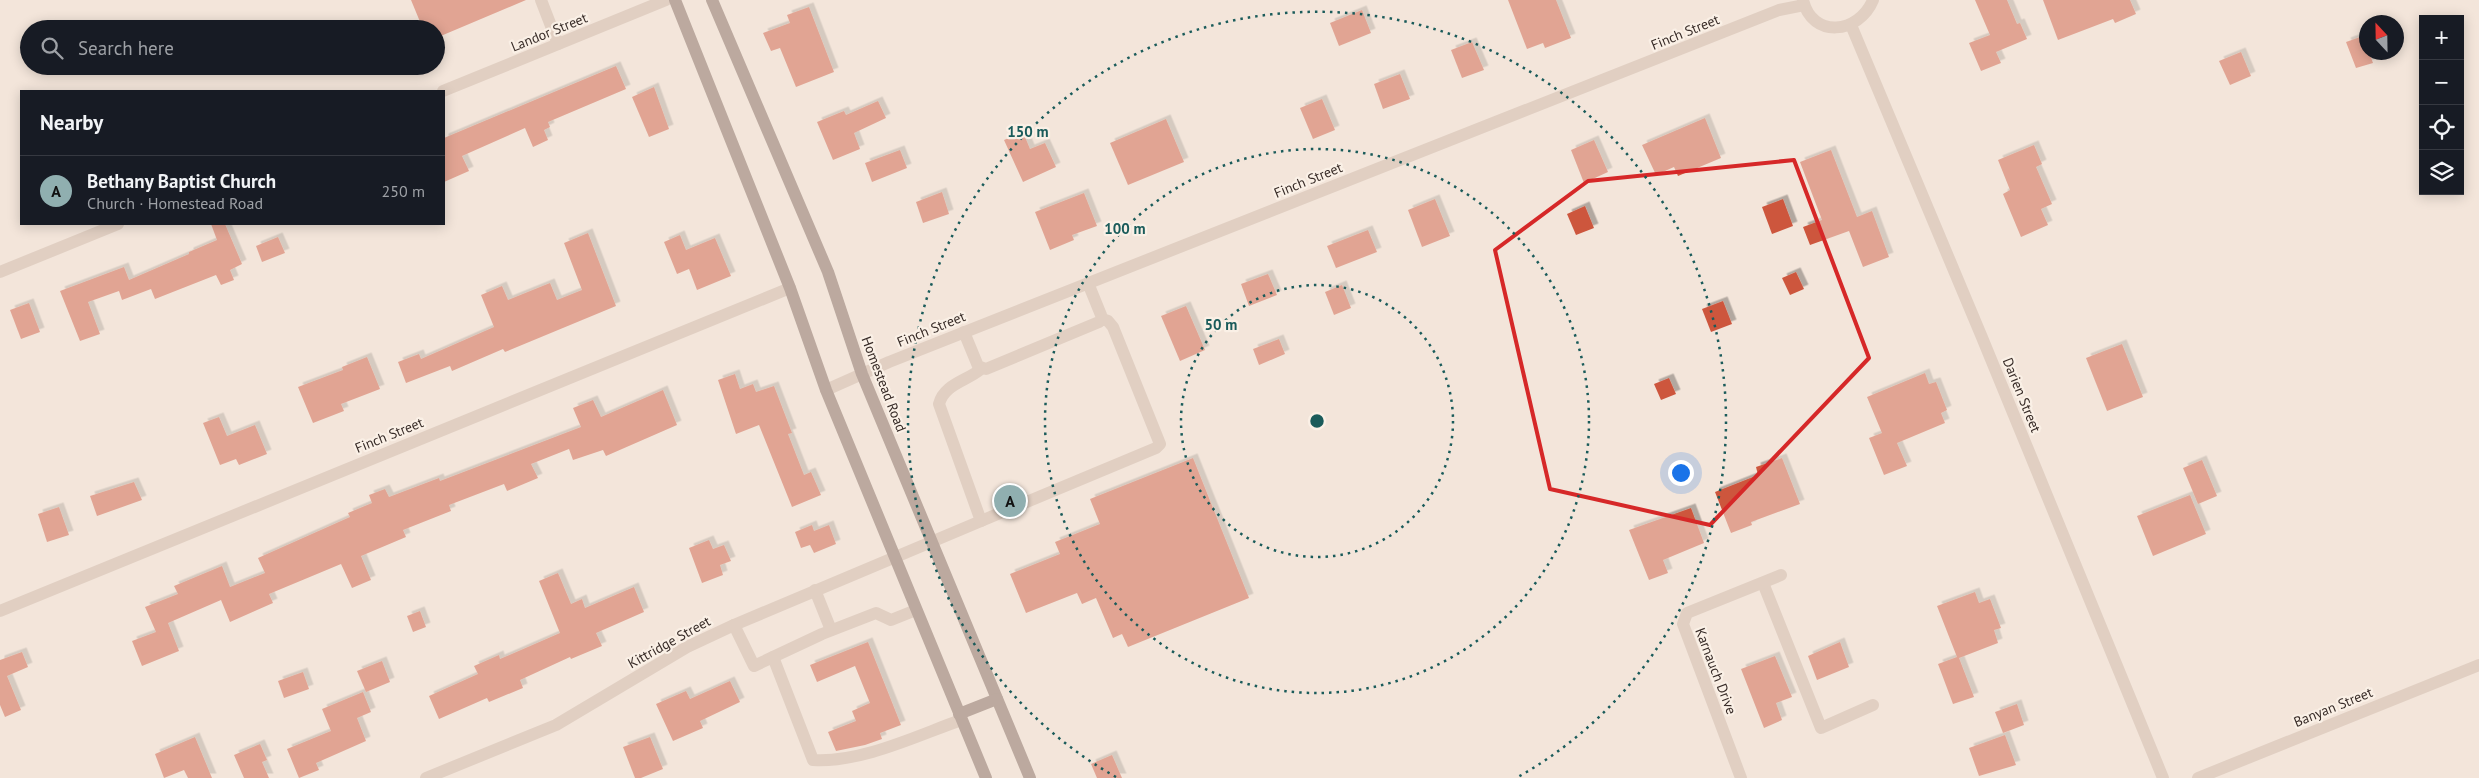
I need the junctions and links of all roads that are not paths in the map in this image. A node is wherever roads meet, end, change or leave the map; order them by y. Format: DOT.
graph roads {
  1 [pos="541,0"];
  2 [pos="666,0"];
  3 [pos="675,0"];
  4 [pos="712,0"];
  5 [pos="1873,0"];
  6 [pos="1803,2"];
  7 [pos="1851,25"];
  8 [pos="558,44"];
  9 [pos="445,90"];
  10 [pos="116,225"];
  11 [pos="0,272"];
  12 [pos="1088,283"];
  13 [pos="790,288"];
  14 [pos="1102,319"];
  15 [pos="964,332"];
  16 [pos="981,369"];
  17 [pos="862,374"];
  18 [pos="826,390"];
  19 [pos="981,521"];
  20 [pos="932,543"];
  21 [pos="895,558"];
  22 [pos="1782,575"];
  23 [pos="1763,583"];
  24 [pos="815,590"];
  25 [pos="916,610"];
  26 [pos="0,611"];
  27 [pos="734,625"];
  28 [pos="830,630"];
  29 [pos="773,657"];
  30 [pos="2479,665"];
  31 [pos="996,699"];
  32 [pos="1873,705"];
  33 [pos="960,717"];
  34 [pos="426,778"];
  35 [pos="986,778"];
  36 [pos="1030,778"];
  37 [pos="1741,778"];
  38 [pos="2163,778"];
  39 [pos="2198,778"];
  1 -- 8 [label="street"];
  2 -- 8 [label="street, Landor Street"];
  3 -- 13 [label="main road"];
  4 -- 17 [label="main road, Homestead Road"];
  5 -- 7 [label="street"];
  6 -- 7 [label="street"];
  6 -- 12 [label="street, Finch Street"];
  7 -- 38 [label="street, Darien Street"];
  8 -- 9 [label="street, Landor Street"];
  10 -- 11 [label="street"];
  12 -- 14 [label="street"];
  12 -- 15 [label="street, Finch Street"];
  13 -- 18 [label="main road"];
  13 -- 26 [label="street, Finch Street"];
  14 -- 16 [label="street"];
  14 -- 19 [label="street, Kittridge Street"];
  15 -- 16 [label="street"];
  15 -- 17 [label="street, Finch Street"];
  16 -- 19 [label="street"];
  17 -- 18 [label="street, Finch Street"];
  17 -- 20 [label="main road, Homestead Road"];
  18 -- 21 [label="main road"];
  19 -- 20 [label="street, Kittridge Street"];
  20 -- 21 [label="street, Kittridge Street"];
  20 -- 31 [label="main road, Homestead Road"];
  21 -- 24 [label="street, Kittridge Street"];
  21 -- 25 [label="main road"];
  22 -- 23 [label="street, Karnauch Drive"];
  23 -- 32 [label="street"];
  23 -- 37 [label="street, Karnauch Drive"];
  24 -- 27 [label="street, Kittridge Street"];
  24 -- 28 [label="street"];
  25 -- 28 [label="street"];
  25 -- 33 [label="main road"];
  27 -- 29 [label="street"];
  27 -- 34 [label="street, Kittridge Street"];
  28 -- 29 [label="street"];
  29 -- 33 [label="street"];
  30 -- 39 [label="street, Banyan Street"];
  31 -- 33 [label="main road"];
  31 -- 36 [label="main road, Homestead Road"];
  33 -- 35 [label="main road"];
}
